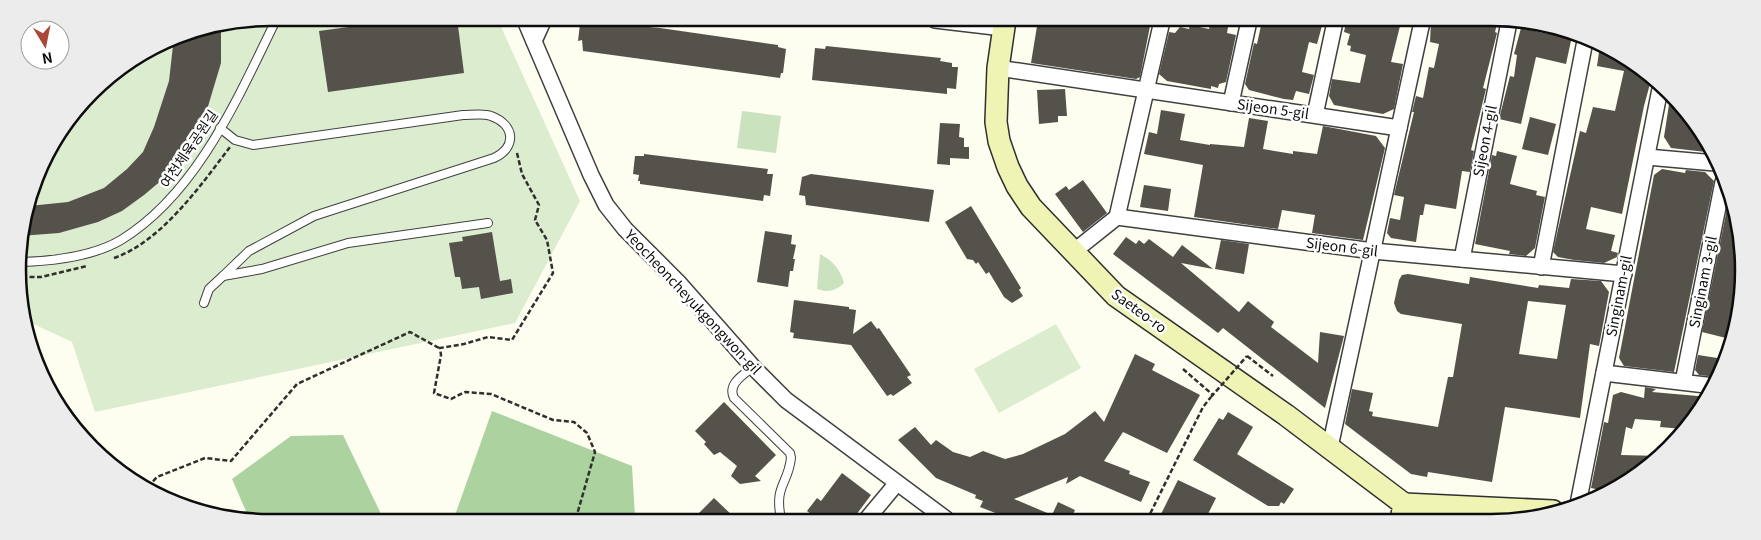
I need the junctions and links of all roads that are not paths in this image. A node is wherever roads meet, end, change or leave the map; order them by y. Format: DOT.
graph roads {
  1 [pos="273,26"];
  2 [pos="527,26"];
  3 [pos="541,26"];
  4 [pos="1004,26"];
  5 [pos="1161,26"];
  6 [pos="1248,26"];
  7 [pos="1334,26"];
  8 [pos="1421,26"];
  9 [pos="1508,27"];
  10 [pos="534,41"];
  11 [pos="1584,45"];
  12 [pos="998,68"];
  13 [pos="1146,90"];
  14 [pos="1659,94"];
  15 [pos="1230,103"];
  16 [pos="1315,116"];
  17 [pos="220,128"];
  18 [pos="1399,128"];
  19 [pos="1647,156"];
  20 [pos="1710,163"];
  21 [pos="1721,190"];
  22 [pos="1117,217"];
  23 [pos="488,223"];
  24 [pos="1372,251"];
  25 [pos="1073,252"];
  26 [pos="1462,259"];
  27 [pos="27,262"];
  28 [pos="1542,267"];
  29 [pos="1624,274"];
  30 [pos="223,276"];
  31 [pos="204,303"];
  32 [pos="753,367"];
  33 [pos="1604,373"];
  34 [pos="1683,382"];
  35 [pos="1706,385"];
  36 [pos="1330,447"];
  37 [pos="898,483"];
  38 [pos="1579,497"];
  39 [pos="1403,512"];
  40 [pos="780,514"];
  41 [pos="871,514"];
  42 [pos="939,514"];
  43 [pos="1473,514"];
  1 -- 17 [label="lane, 여천체육공원길"];
  2 -- 10 [label="street, Yeocheoncheyukgongwon-gil"];
  3 -- 10 [label="street"];
  4 -- 12 [label="street, Saeteo-ro"];
  5 -- 13 [label="street"];
  6 -- 15 [label="street"];
  7 -- 16 [label="street"];
  8 -- 18 [label="street"];
  9 -- 26 [label="street, Sijeon 4-gil"];
  10 -- 32 [label="street, Yeocheoncheyukgongwon-gil"];
  11 -- 28 [label="street"];
  12 -- 13 [label="street, Sijeon 5-gil"];
  12 -- 25 [label="street, Saeteo-ro"];
  13 -- 15 [label="street, Sijeon 5-gil"];
  13 -- 22 [label="street"];
  14 -- 19 [label="street, Singinam-gil"];
  15 -- 16 [label="street, Sijeon 5-gil"];
  16 -- 18 [label="street, Sijeon 5-gil"];
  17 -- 27 [label="lane, 여천체육공원길"];
  17 -- 30 [label="lane"];
  18 -- 24 [label="street"];
  19 -- 20 [label="street"];
  19 -- 29 [label="street, Singinam-gil"];
  21 -- 34 [label="street, Singinam 3-gil"];
  22 -- 24 [label="street, Sijeon 6-gil"];
  22 -- 25 [label="street"];
  23 -- 30 [label="lane"];
  24 -- 26 [label="street, Sijeon 6-gil"];
  24 -- 36 [label="street"];
  25 -- 36 [label="street, Saeteo-ro"];
  26 -- 28 [label="street, Sijeon 6-gil"];
  28 -- 29 [label="street, Sijeon 6-gil"];
  29 -- 33 [label="street, Singinam-gil"];
  30 -- 31 [label="lane"];
  32 -- 37 [label="street, Yeocheoncheyukgongwon-gil"];
  32 -- 40 [label="lane"];
  33 -- 34 [label="street"];
  33 -- 38 [label="street, Singinam-gil"];
  34 -- 35 [label="street"];
  36 -- 39 [label="street, Saeteo-ro"];
  37 -- 41 [label="street"];
  37 -- 42 [label="street, Yeocheoncheyukgongwon-gil"];
  39 -- 43 [label="street"];
}
